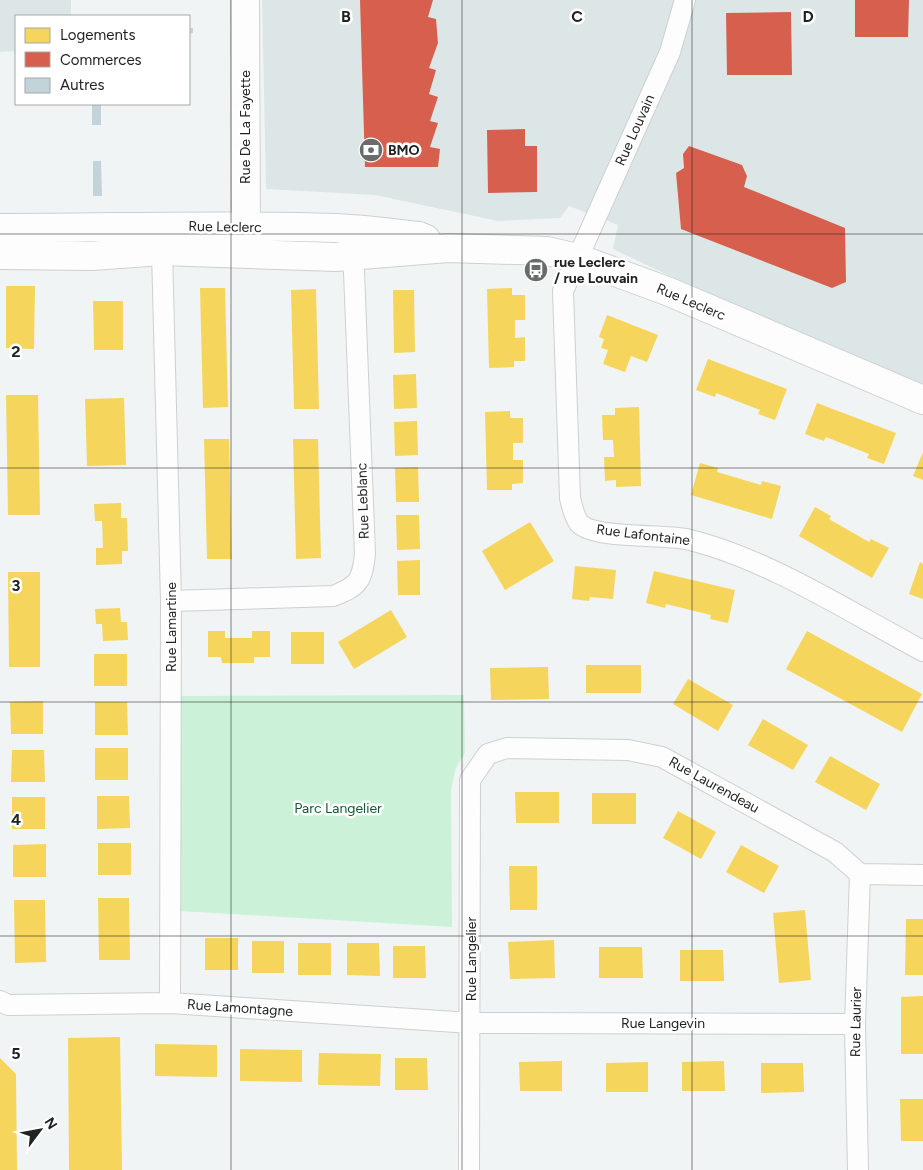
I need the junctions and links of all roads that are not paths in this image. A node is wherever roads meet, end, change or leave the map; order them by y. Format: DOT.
graph roads {
  1 [pos="244,0"];
  2 [pos="685,0"];
  3 [pos="246,227"];
  4 [pos="0,228"];
  5 [pos="347,229"];
  6 [pos="448,248"];
  7 [pos="162,251"];
  8 [pos="246,254"];
  9 [pos="351,255"];
  10 [pos="0,256"];
  11 [pos="577,258"];
  12 [pos="923,400"];
  13 [pos="171,601"];
  14 [pos="923,651"];
  15 [pos="488,754"];
  16 [pos="860,874"];
  17 [pos="923,875"];
  18 [pos="4,1003"];
  19 [pos="170,1003"];
  20 [pos="471,1023"];
  21 [pos="855,1024"];
  22 [pos="469,1170"];
  23 [pos="858,1170"];
  1 -- 3 [label="street, Rue De La Fayette"];
  2 -- 11 [label="street, Rue Louvain"];
  3 -- 4 [label="street, Rue Leclerc"];
  3 -- 5 [label="street, Rue Leclerc"];
  3 -- 8 [label="street, Rue De La Fayette"];
  5 -- 6 [label="street, Rue Leclerc"];
  5 -- 9 [label="street, Rue Leblanc"];
  6 -- 9 [label="street, Rue Leclerc"];
  6 -- 11 [label="street, Rue Leclerc"];
  7 -- 8 [label="street, Rue Leclerc"];
  7 -- 10 [label="street, Rue Leclerc"];
  7 -- 13 [label="street, Rue Lamartine"];
  8 -- 9 [label="street, Rue Leclerc"];
  9 -- 13 [label="street, Rue Leblanc"];
  11 -- 12 [label="street, Rue Leclerc"];
  11 -- 14 [label="street, Rue Lafontaine"];
  13 -- 19 [label="street, Rue Lamartine"];
  15 -- 16 [label="street, Rue Laurendeau"];
  15 -- 20 [label="street, Rue Langelier"];
  16 -- 17 [label="street"];
  16 -- 21 [label="street, Rue Laurier"];
  18 -- 19 [label="street, Rue Lamontagne"];
  19 -- 20 [label="street, Rue Lamontagne"];
  20 -- 21 [label="street, Rue Langevin"];
  20 -- 22 [label="street, Rue Langelier"];
  21 -- 23 [label="street, Rue Laurier"];
}
